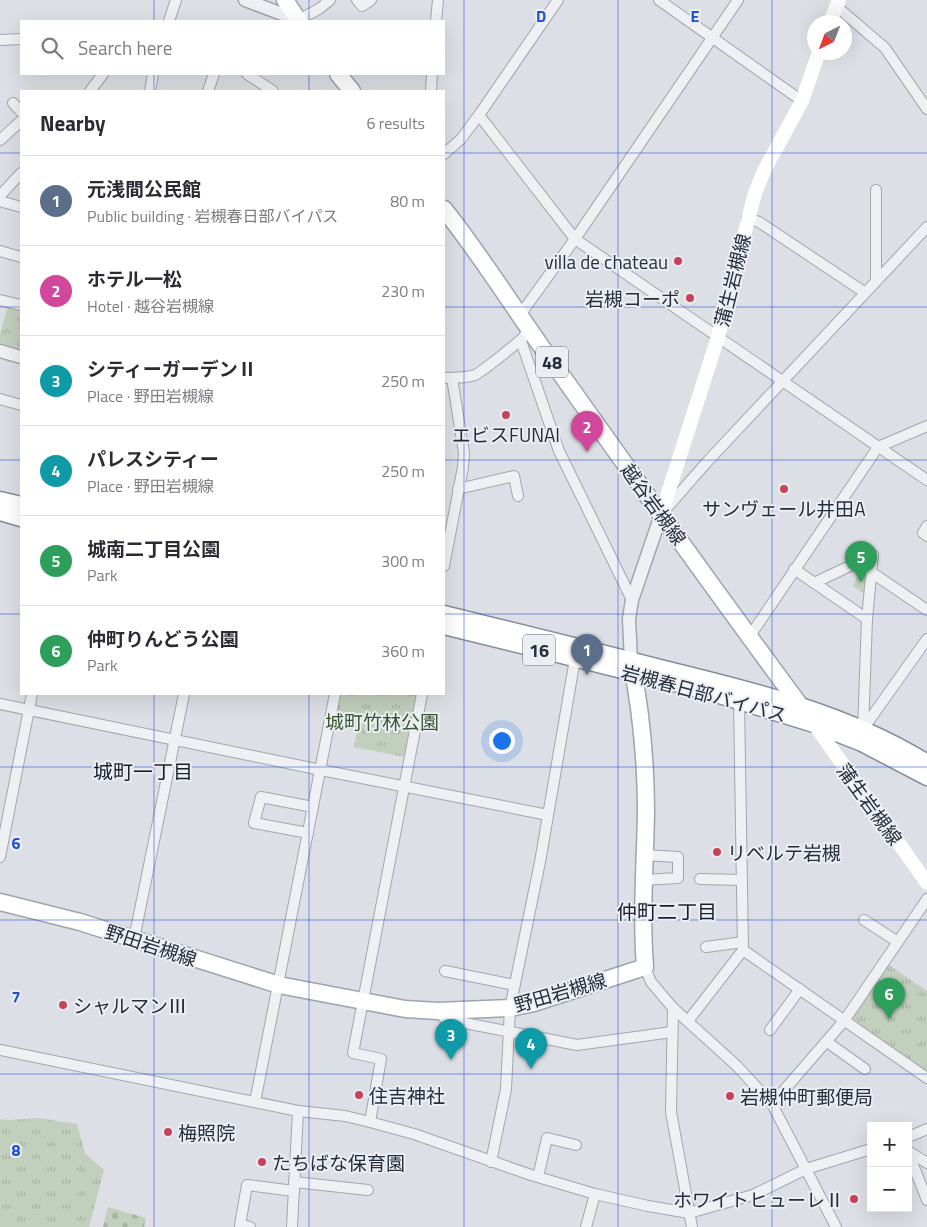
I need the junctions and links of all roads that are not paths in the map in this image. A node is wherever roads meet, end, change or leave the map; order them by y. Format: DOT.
graph roads {
  1 [pos="176,0"];
  2 [pos="245,0"];
  3 [pos="285,0"];
  4 [pos="330,0"];
  5 [pos="357,0"];
  6 [pos="371,0"];
  7 [pos="438,0"];
  8 [pos="558,0"];
  9 [pos="659,0"];
  10 [pos="738,0"];
  11 [pos="837,3"];
  12 [pos="833,15"];
  13 [pos="169,20"];
  14 [pos="295,20"];
  15 [pos="436,20"];
  16 [pos="713,37"];
  17 [pos="20,39"];
  18 [pos="0,40"];
  19 [pos="816,60"];
  20 [pos="102,75"];
  21 [pos="154,75"];
  22 [pos="214,75"];
  23 [pos="250,75"];
  24 [pos="339,75"];
  25 [pos="432,75"];
  26 [pos="91,90"];
  27 [pos="150,90"];
  28 [pos="208,90"];
  29 [pos="272,90"];
  30 [pos="351,90"];
  31 [pos="431,90"];
  32 [pos="802,101"];
  33 [pos="12,103"];
  34 [pos="927,109"];
  35 [pos="20,111"];
  36 [pos="479,115"];
  37 [pos="20,122"];
  38 [pos="0,140"];
  39 [pos="445,153"];
  40 [pos="20,174"];
  41 [pos="876,190"];
  42 [pos="0,196"];
  43 [pos="0,201"];
  44 [pos="20,207"];
  45 [pos="445,210"];
  46 [pos="748,218"];
  47 [pos="925,232"];
  48 [pos="574,239"];
  49 [pos="0,251"];
  50 [pos="20,257"];
  51 [pos="876,280"];
  52 [pos="864,292"];
  53 [pos="0,300"];
  54 [pos="20,305"];
  55 [pos="523,328"];
  56 [pos="718,337"];
  57 [pos="0,351"];
  58 [pos="20,357"];
  59 [pos="448,378"];
  60 [pos="782,382"];
  61 [pos="0,399"];
  62 [pos="20,405"];
  63 [pos="927,426"];
  64 [pos="878,447"];
  65 [pos="927,480"];
  66 [pos="458,489"];
  67 [pos="518,496"];
  68 [pos="0,500"];
  69 [pos="20,505"];
  70 [pos="0,512"];
  71 [pos="661,515"];
  72 [pos="20,518"];
  73 [pos="927,526"];
  74 [pos="927,536"];
  75 [pos="445,560"];
  76 [pos="794,570"];
  77 [pos="871,572"];
  78 [pos="814,583"];
  79 [pos="632,600"];
  80 [pos="927,610"];
  81 [pos="445,614"];
  82 [pos="867,619"];
  83 [pos="445,626"];
  84 [pos="750,636"];
  85 [pos="926,644"];
  86 [pos="575,659"];
  87 [pos="632,667"];
  88 [pos="32,695"];
  89 [pos="184,695"];
  90 [pos="335,695"];
  91 [pos="422,695"];
  92 [pos="739,701"];
  93 [pos="0,704"];
  94 [pos="799,704"];
  95 [pos="29,709"];
  96 [pos="814,724"];
  97 [pos="863,730"];
  98 [pos="174,740"];
  99 [pos="927,763"];
  100 [pos="321,770"];
  101 [pos="927,777"];
  102 [pos="405,786"];
  103 [pos="5,802"];
  104 [pos="313,806"];
  105 [pos="548,815"];
  106 [pos="308,833"];
  107 [pos="645,855"];
  108 [pos="0,857"];
  109 [pos="700,879"];
  110 [pos="644,880"];
  111 [pos="742,880"];
  112 [pos="927,883"];
  113 [pos="927,898"];
  114 [pos="0,902"];
  115 [pos="864,920"];
  116 [pos="134,939"];
  117 [pos="898,942"];
  118 [pos="743,946"];
  119 [pos="706,947"];
  120 [pos="645,966"];
  121 [pos="445,971"];
  122 [pos="514,984"];
  123 [pos="279,985"];
  124 [pos="800,988"];
  125 [pos="363,1002"];
  126 [pos="510,1008"];
  127 [pos="673,1008"];
  128 [pos="438,1011"];
  129 [pos="844,1020"];
  130 [pos="688,1021"];
  131 [pos="508,1030"];
  132 [pos="770,1030"];
  133 [pos="672,1032"];
  134 [pos="827,1042"];
  135 [pos="0,1050"];
  136 [pos="866,1068"];
  137 [pos="927,1078"];
  138 [pos="255,1102"];
  139 [pos="772,1104"];
  140 [pos="298,1111"];
  141 [pos="370,1122"];
  142 [pos="927,1129"];
  143 [pos="912,1135"];
  144 [pos="576,1145"];
  145 [pos="867,1151"];
  146 [pos="912,1154"];
  147 [pos="912,1161"];
  148 [pos="491,1162"];
  149 [pos="927,1163"];
  150 [pos="806,1169"];
  151 [pos="538,1177"];
  152 [pos="294,1187"];
  153 [pos="368,1190"];
  154 [pos="595,1194"];
  155 [pos="927,1200"];
  156 [pos="690,1213"];
  157 [pos="250,1227"];
  158 [pos="292,1227"];
  159 [pos="586,1227"];
  160 [pos="692,1227"];
  161 [pos="836,1227"];
  1 -- 13 [label="street"];
  2 -- 14 [label="street"];
  3 -- 14 [label="main road"];
  4 -- 14 [label="street"];
  5 -- 6 [label="street"];
  7 -- 15 [label="street"];
  8 -- 36 [label="street"];
  9 -- 16 [label="street"];
  10 -- 16 [label="street"];
  11 -- 12 [label="main road"];
  11 -- 34 [label="street"];
  16 -- 32 [label="street"];
  16 -- 48 [label="street"];
  17 -- 18 [label="street"];
  19 -- 32 [label="main road, 蒲生岩槻線"];
  20 -- 26 [label="street"];
  21 -- 27 [label="street"];
  22 -- 28 [label="street"];
  23 -- 29 [label="street"];
  24 -- 30 [label="main road"];
  25 -- 31 [label="street"];
  32 -- 46 [label="main road, 蒲生岩槻線"];
  33 -- 35 [label="street"];
  36 -- 39 [label="street"];
  36 -- 48 [label="street"];
  37 -- 38 [label="street"];
  40 -- 42 [label="street"];
  41 -- 51 [label="street"];
  43 -- 44 [label="street"];
  45 -- 55 [label="main road, 越谷岩槻線 / 48"];
  46 -- 52 [label="street"];
  46 -- 56 [label="main road, 蒲生岩槻線"];
  47 -- 51 [label="street"];
  48 -- 55 [label="street"];
  48 -- 56 [label="street"];
  49 -- 50 [label="street"];
  51 -- 52 [label="street"];
  52 -- 60 [label="street"];
  53 -- 54 [label="street"];
  55 -- 59 [label="street"];
  55 -- 71 [label="main road, 越谷岩槻線 / 48"];
  55 -- 79 [label="street"];
  56 -- 60 [label="street"];
  56 -- 71 [label="main road, 蒲生岩槻線"];
  57 -- 58 [label="street"];
  59 -- 66 [label="street"];
  60 -- 64 [label="street"];
  60 -- 71 [label="street"];
  61 -- 62 [label="street"];
  63 -- 64 [label="street"];
  64 -- 65 [label="street"];
  64 -- 76 [label="street"];
  66 -- 67 [label="street"];
  66 -- 75 [label="street"];
  68 -- 69 [label="main road"];
  70 -- 72 [label="main road"];
  71 -- 79 [label="street"];
  71 -- 84 [label="main road, 越谷岩槻線 / 48"];
  73 -- 74 [label="street"];
  76 -- 78 [label="street"];
  76 -- 84 [label="street"];
  77 -- 78 [label="street"];
  77 -- 80 [label="street"];
  77 -- 82 [label="street"];
  78 -- 82 [label="street"];
  79 -- 87 [label="street"];
  81 -- 87 [label="main road, 岩槻春日部バイパス / 16"];
  82 -- 97 [label="street"];
  83 -- 86 [label="main road, 岩槻春日部バイパス / 16"];
  84 -- 94 [label="main road, 越谷岩槻線 / 48"];
  85 -- 97 [label="street"];
  86 -- 87 [label="main road, 岩槻春日部バイパス / 16"];
  86 -- 105 [label="street"];
  87 -- 92 [label="main road, 岩槻春日部バイパス / 16"];
  87 -- 94 [label="main road, 岩槻春日部バイパス / 16"];
  87 -- 107 [label="main road"];
  88 -- 95 [label="street"];
  89 -- 98 [label="street"];
  90 -- 100 [label="street"];
  91 -- 102 [label="street"];
  92 -- 96 [label="main road, 岩槻春日部バイパス / 16"];
  92 -- 111 [label="street"];
  93 -- 95 [label="street"];
  94 -- 96 [label="main road, 越谷岩槻線 / 48"];
  94 -- 97 [label="main road, 岩槻春日部バイパス / 16"];
  95 -- 98 [label="street"];
  95 -- 103 [label="street"];
  96 -- 101 [label="main road, 岩槻春日部バイパス / 16"];
  96 -- 112 [label="main road, 蒲生岩槻線"];
  97 -- 99 [label="main road, 岩槻春日部バイパス / 16"];
  98 -- 100 [label="street"];
  98 -- 116 [label="street"];
  100 -- 102 [label="street"];
  100 -- 104 [label="street"];
  102 -- 105 [label="street"];
  102 -- 125 [label="street"];
  103 -- 108 [label="street"];
  104 -- 106 [label="street"];
  104 -- 106 [label="street"];
  105 -- 122 [label="street"];
  106 -- 123 [label="street"];
  107 -- 110 [label="main road"];
  107 -- 110 [label="street"];
  109 -- 111 [label="street"];
  110 -- 120 [label="main road"];
  111 -- 118 [label="street"];
  113 -- 117 [label="street"];
  114 -- 116 [label="main road, 野田岩槻線"];
  115 -- 117 [label="street"];
  116 -- 123 [label="main road, 野田岩槻線"];
  117 -- 129 [label="street"];
  118 -- 119 [label="street"];
  118 -- 124 [label="street"];
  118 -- 130 [label="street"];
  120 -- 126 [label="main road, 野田岩槻線"];
  120 -- 127 [label="street"];
  121 -- 122 [label="street"];
  122 -- 126 [label="street"];
  123 -- 125 [label="main road, 野田岩槻線"];
  123 -- 138 [label="street"];
  124 -- 129 [label="street"];
  124 -- 132 [label="street"];
  125 -- 128 [label="main road, 野田岩槻線"];
  125 -- 141 [label="street"];
  126 -- 128 [label="main road, 野田岩槻線"];
  126 -- 131 [label="street"];
  127 -- 130 [label="street"];
  127 -- 133 [label="street"];
  128 -- 131 [label="street"];
  129 -- 134 [label="street"];
  129 -- 137 [label="street"];
  130 -- 139 [label="street"];
  131 -- 133 [label="street"];
  131 -- 148 [label="street"];
  133 -- 156 [label="street"];
  134 -- 136 [label="street"];
  134 -- 139 [label="street"];
  135 -- 138 [label="street"];
  138 -- 140 [label="street"];
  139 -- 150 [label="street"];
  140 -- 141 [label="street"];
  140 -- 152 [label="street"];
  141 -- 148 [label="street"];
  142 -- 143 [label="street"];
  144 -- 151 [label="street"];
  145 -- 150 [label="street"];
  146 -- 149 [label="street"];
  147 -- 155 [label="street"];
  148 -- 151 [label="street"];
  150 -- 156 [label="street"];
  150 -- 161 [label="street"];
  151 -- 154 [label="street"];
  152 -- 153 [label="street"];
  152 -- 157 [label="street"];
  152 -- 158 [label="street"];
  154 -- 156 [label="street"];
  154 -- 159 [label="street"];
  156 -- 160 [label="street"];
}
